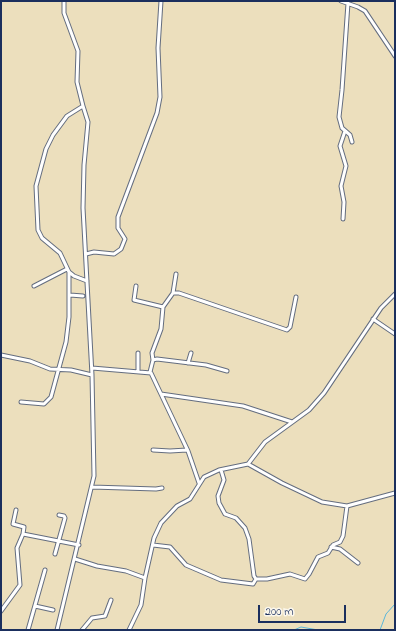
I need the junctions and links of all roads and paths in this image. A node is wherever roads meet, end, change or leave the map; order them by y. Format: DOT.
graph roads {
  1 [pos="64,1"];
  2 [pos="161,1"];
  3 [pos="341,1"];
  4 [pos="348,3"];
  5 [pos="395,56"];
  6 [pos="83,106"];
  7 [pos="345,132"];
  8 [pos="352,142"];
  9 [pos="343,219"];
  10 [pos="86,254"];
  11 [pos="68,270"];
  12 [pos="176,274"];
  13 [pos="87,281"];
  14 [pos="34,286"];
  15 [pos="136,286"];
  16 [pos="173,293"];
  17 [pos="395,294"];
  18 [pos="70,295"];
  19 [pos="82,296"];
  20 [pos="296,297"];
  21 [pos="163,306"];
  22 [pos="374,319"];
  23 [pos="395,334"];
  24 [pos="138,353"];
  25 [pos="190,353"];
  26 [pos="1,355"];
  27 [pos="153,360"];
  28 [pos="188,363"];
  29 [pos="92,368"];
  30 [pos="60,369"];
  31 [pos="138,371"];
  32 [pos="227,371"];
  33 [pos="150,372"];
  34 [pos="92,376"];
  35 [pos="161,394"];
  36 [pos="21,402"];
  37 [pos="292,422"];
  38 [pos="153,450"];
  39 [pos="187,450"];
  40 [pos="248,464"];
  41 [pos="221,470"];
  42 [pos="199,483"];
  43 [pos="92,487"];
  44 [pos="162,488"];
  45 [pos="395,493"];
  46 [pos="347,506"];
  47 [pos="16,510"];
  48 [pos="59,515"];
  49 [pos="23,534"];
  50 [pos="58,541"];
  51 [pos="78,545"];
  52 [pos="153,545"];
  53 [pos="332,547"];
  54 [pos="55,554"];
  55 [pos="76,559"];
  56 [pos="358,563"];
  57 [pos="46,570"];
  58 [pos="145,578"];
  59 [pos="256,579"];
  60 [pos="111,600"];
  61 [pos="35,606"];
  62 [pos="53,610"];
  63 [pos="1,611"];
  64 [pos="28,630"];
  65 [pos="57,630"];
  66 [pos="82,630"];
  67 [pos="129,630"];
  1 -- 6 [label="street"];
  2 -- 10 [label="street"];
  3 -- 4 [label="street"];
  4 -- 5 [label="street"];
  4 -- 7 [label="street"];
  6 -- 10 [label="street"];
  6 -- 11 [label="street"];
  7 -- 8 [label="street"];
  7 -- 9 [label="street"];
  10 -- 13 [label="street"];
  11 -- 13 [label="street"];
  11 -- 14 [label="street"];
  11 -- 18 [label="street"];
  12 -- 16 [label="street"];
  13 -- 29 [label="street"];
  15 -- 21 [label="street"];
  16 -- 20 [label="street"];
  16 -- 21 [label="street"];
  17 -- 22 [label="street"];
  18 -- 19 [label="street"];
  18 -- 30 [label="street"];
  21 -- 27 [label="street"];
  22 -- 23 [label="street"];
  22 -- 37 [label="street"];
  24 -- 31 [label="street"];
  25 -- 28 [label="street"];
  26 -- 30 [label="street"];
  27 -- 28 [label="street"];
  27 -- 33 [label="street"];
  28 -- 32 [label="street"];
  29 -- 31 [label="street"];
  29 -- 34 [label="street"];
  30 -- 34 [label="street"];
  30 -- 36 [label="street"];
  31 -- 33 [label="street"];
  33 -- 35 [label="street"];
  34 -- 43 [label="street"];
  35 -- 37 [label="street"];
  35 -- 39 [label="street"];
  37 -- 40 [label="street"];
  38 -- 39 [label="street"];
  39 -- 42 [label="street"];
  40 -- 41 [label="street"];
  40 -- 46 [label="street"];
  41 -- 42 [label="street"];
  41 -- 59 [label="street"];
  42 -- 52 [label="street"];
  43 -- 44 [label="street"];
  43 -- 51 [label="street"];
  45 -- 46 [label="street"];
  46 -- 53 [label="street"];
  47 -- 49 [label="street"];
  48 -- 50 [label="street"];
  49 -- 50 [label="street"];
  49 -- 63 [label="street"];
  50 -- 51 [label="street"];
  50 -- 54 [label="street"];
  51 -- 55 [label="street"];
  52 -- 58 [label="street"];
  52 -- 59 [label="street"];
  53 -- 56 [label="street"];
  53 -- 59 [label="street"];
  55 -- 58 [label="street"];
  55 -- 65 [label="street"];
  57 -- 61 [label="street"];
  58 -- 67 [label="street"];
  60 -- 66 [label="street"];
  61 -- 62 [label="street"];
  61 -- 64 [label="street"];
}
